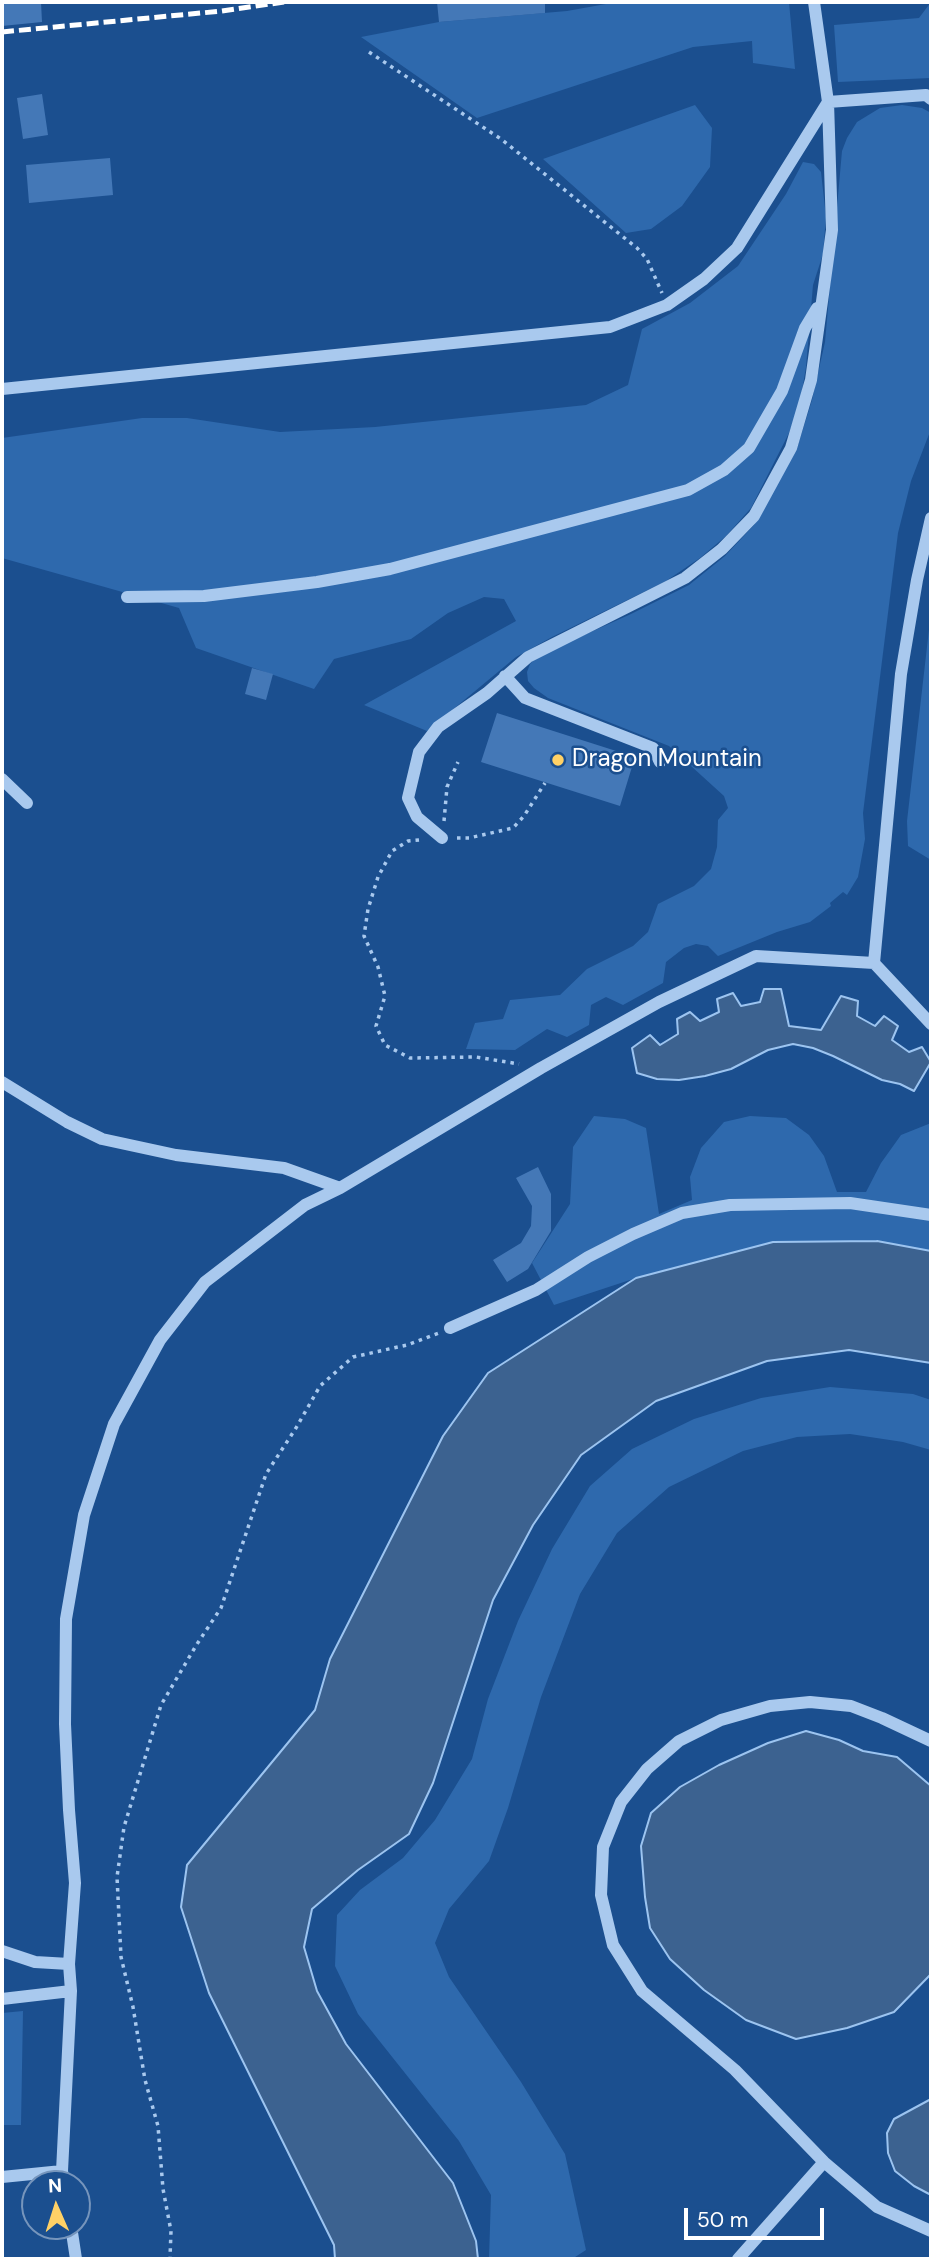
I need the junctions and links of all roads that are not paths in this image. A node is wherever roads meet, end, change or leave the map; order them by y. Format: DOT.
graph roads {
  1 [pos="814,2"];
  2 [pos="931,99"];
  3 [pos="828,102"];
  4 [pos="821,301"];
  5 [pos="2,389"];
  6 [pos="931,518"];
  7 [pos="931,568"];
  8 [pos="917,579"];
  9 [pos="127,597"];
  10 [pos="505,677"];
  11 [pos="660,762"];
  12 [pos="2,779"];
  13 [pos="27,803"];
  14 [pos="442,838"];
  15 [pos="874,963"];
  16 [pos="931,1024"];
  17 [pos="2,1082"];
  18 [pos="340,1188"];
  19 [pos="931,1214"];
  20 [pos="450,1328"];
  21 [pos="931,1741"];
  22 [pos="2,1951"];
  23 [pos="69,1964"];
  24 [pos="71,1991"];
  25 [pos="2,1999"];
  26 [pos="824,2162"];
  27 [pos="63,2170"];
  28 [pos="2,2177"];
  29 [pos="21,2177"];
  30 [pos="931,2231"];
  31 [pos="73,2240"];
  32 [pos="76,2259"];
  33 [pos="737,2259"];
  1 -- 3 [label="street"];
  2 -- 3 [label="street"];
  3 -- 4 [label="street"];
  3 -- 5 [label="street"];
  4 -- 9 [label="street"];
  4 -- 10 [label="street"];
  6 -- 8 [label="street"];
  7 -- 8 [label="street"];
  8 -- 15 [label="street"];
  10 -- 11 [label="street"];
  10 -- 14 [label="street"];
  12 -- 13 [label="street"];
  15 -- 16 [label="street"];
  15 -- 18 [label="street"];
  17 -- 18 [label="street"];
  18 -- 23 [label="street"];
  19 -- 20 [label="street"];
  21 -- 26 [label="street"];
  22 -- 23 [label="street"];
  23 -- 24 [label="street"];
  24 -- 25 [label="street"];
  24 -- 27 [label="street"];
  26 -- 30 [label="street"];
  26 -- 33 [label="street"];
  28 -- 29 [label="street"];
  31 -- 32 [label="street"];
}
